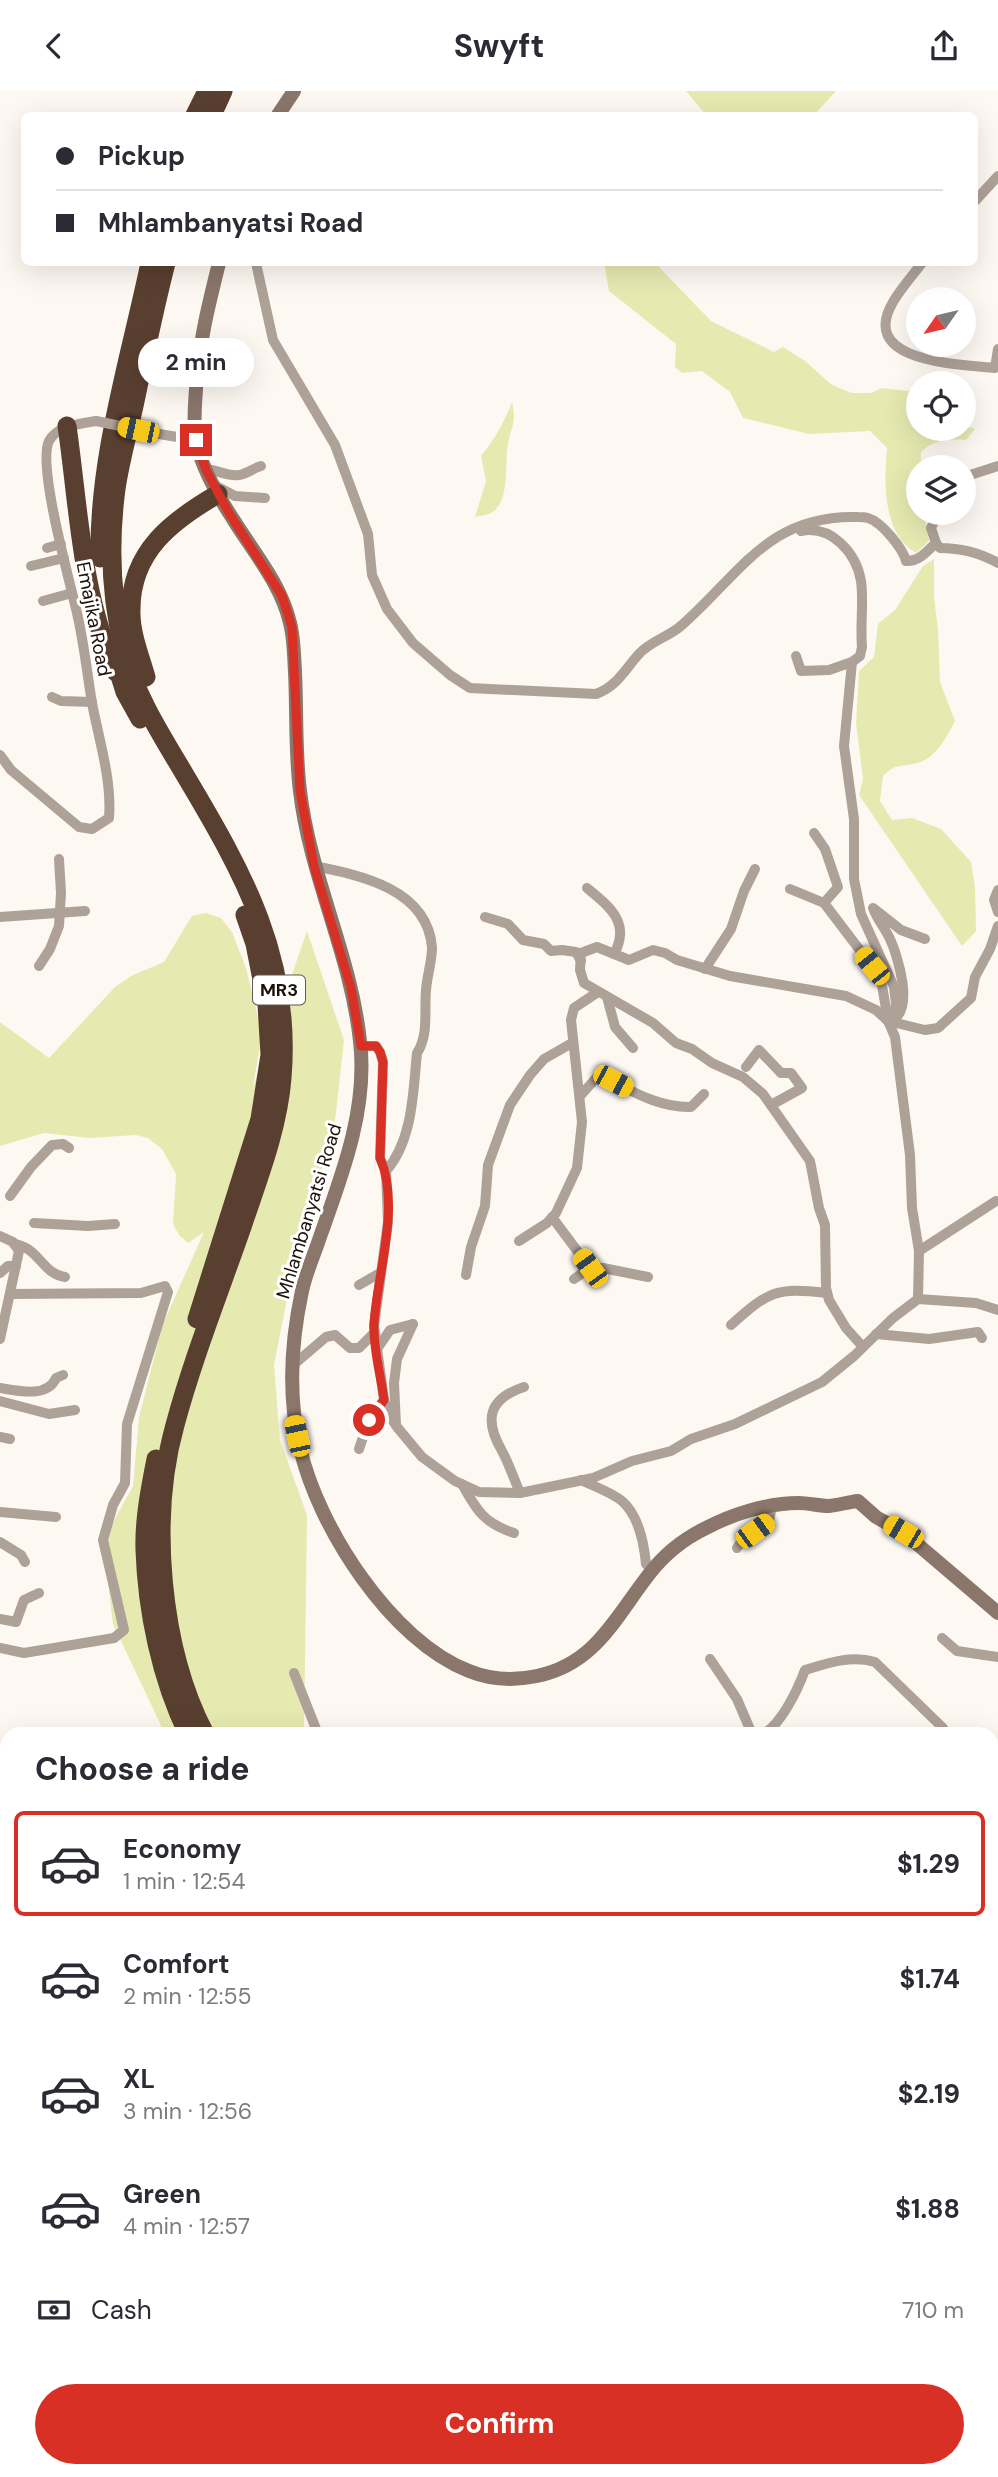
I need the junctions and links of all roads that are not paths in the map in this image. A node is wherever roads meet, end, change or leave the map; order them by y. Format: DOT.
graph roads {
  1 [pos="207,91"];
  2 [pos="223,91"];
  3 [pos="294,91"];
  4 [pos="196,112"];
  5 [pos="213,112"];
  6 [pos="280,112"];
  7 [pos="998,176"];
  8 [pos="978,198"];
  9 [pos="149,266"];
  10 [pos="165,266"];
  11 [pos="218,266"];
  12 [pos="257,266"];
  13 [pos="920,266"];
  14 [pos="998,349"];
  15 [pos="997,370"];
  16 [pos="67,426"];
  17 [pos="196,440"];
  18 [pos="998,465"];
  19 [pos="261,466"];
  20 [pos="206,469"];
  21 [pos="976,473"];
  22 [pos="216,489"];
  23 [pos="265,498"];
  24 [pos="862,517"];
  25 [pos="932,525"];
  26 [pos="814,528"];
  27 [pos="781,534"];
  28 [pos="936,543"];
  29 [pos="61,544"];
  30 [pos="47,548"];
  31 [pos="64,558"];
  32 [pos="998,563"];
  33 [pos="31,566"];
  34 [pos="72,593"];
  35 [pos="43,601"];
  36 [pos="796,656"];
  37 [pos="852,662"];
  38 [pos="125,692"];
  39 [pos="52,697"];
  40 [pos="92,702"];
  41 [pos="0,755"];
  42 [pos="197,795"];
  43 [pos="814,833"];
  44 [pos="59,859"];
  45 [pos="314,866"];
  46 [pos="755,869"];
  47 [pos="587,888"];
  48 [pos="790,889"];
  49 [pos="998,890"];
  50 [pos="824,903"];
  51 [pos="85,911"];
  52 [pos="998,912"];
  53 [pos="58,913"];
  54 [pos="0,917"];
  55 [pos="485,917"];
  56 [pos="998,926"];
  57 [pos="925,939"];
  58 [pos="614,954"];
  59 [pos="581,961"];
  60 [pos="39,966"];
  61 [pos="705,969"];
  62 [pos="603,994"];
  63 [pos="888,1021"];
  64 [pos="572,1043"];
  65 [pos="361,1046"];
  66 [pos="633,1048"];
  67 [pos="746,1066"];
  68 [pos="704,1094"];
  69 [pos="580,1095"];
  70 [pos="771,1105"];
  71 [pos="69,1148"];
  72 [pos="386,1171"];
  73 [pos="10,1196"];
  74 [pos="996,1201"];
  75 [pos="552,1217"];
  76 [pos="34,1223"];
  77 [pos="115,1224"];
  78 [pos="0,1236"];
  79 [pos="519,1241"];
  80 [pos="14,1243"];
  81 [pos="919,1251"];
  82 [pos="16,1266"];
  83 [pos="590,1268"];
  84 [pos="0,1273"];
  85 [pos="380,1273"];
  86 [pos="466,1275"];
  87 [pos="648,1276"];
  88 [pos="65,1277"];
  89 [pos="574,1279"];
  90 [pos="359,1285"];
  91 [pos="827,1293"];
  92 [pos="10,1294"];
  93 [pos="918,1299"];
  94 [pos="998,1310"];
  95 [pos="731,1325"];
  96 [pos="374,1333"];
  97 [pos="876,1334"];
  98 [pos="982,1338"];
  99 [pos="0,1339"];
  100 [pos="863,1347"];
  101 [pos="377,1349"];
  102 [pos="292,1366"];
  103 [pos="63,1375"];
  104 [pos="524,1387"];
  105 [pos="0,1388"];
  106 [pos="384,1400"];
  107 [pos="0,1401"];
  108 [pos="75,1410"];
  109 [pos="397,1427"];
  110 [pos="359,1449"];
  111 [pos="581,1480"];
  112 [pos="462,1485"];
  113 [pos="520,1493"];
  114 [pos="772,1506"];
  115 [pos="0,1512"];
  116 [pos="56,1517"];
  117 [pos="514,1533"];
  118 [pos="0,1542"];
  119 [pos="737,1548"];
  120 [pos="25,1562"];
  121 [pos="652,1570"];
  122 [pos="39,1593"];
  123 [pos="998,1613"];
  124 [pos="0,1619"];
  125 [pos="942,1638"];
  126 [pos="0,1648"];
  127 [pos="998,1657"];
  128 [pos="710,1659"];
  129 [pos="295,1673"];
  130 [pos="184,1727"];
  131 [pos="202,1727"];
  132 [pos="315,1727"];
  133 [pos="749,1727"];
  134 [pos="773,1727"];
  135 [pos="942,1727"];
  1 -- 4 [label="highway"];
  2 -- 5 [label="highway"];
  3 -- 6 [label="main road"];
  7 -- 8 [label="street"];
  9 -- 38 [label="highway, MR3"];
  10 -- 42 [label="highway, MR3"];
  11 -- 17 [label="main road, Mhlambanyatsi Road"];
  12 -- 27 [label="street"];
  13 -- 15 [label="street"];
  14 -- 15 [label="street"];
  16 -- 17 [label="street, bridge"];
  16 -- 29 [label="street, Emajika Road"];
  16 -- 38 [label="highway"];
  17 -- 20 [label="main road, Mhlambanyatsi Road"];
  18 -- 21 [label="street"];
  19 -- 20 [label="street"];
  20 -- 22 [label="main road, Mhlambanyatsi Road"];
  22 -- 23 [label="street"];
  22 -- 42 [label="highway"];
  22 -- 45 [label="main road, Mhlambanyatsi Road"];
  24 -- 26 [label="street"];
  24 -- 27 [label="street"];
  24 -- 28 [label="street"];
  25 -- 28 [label="street"];
  26 -- 27 [label="street"];
  26 -- 37 [label="street"];
  28 -- 32 [label="street"];
  29 -- 30 [label="street"];
  29 -- 31 [label="street, Emajika Road"];
  31 -- 33 [label="street"];
  31 -- 34 [label="street, Emajika Road"];
  34 -- 35 [label="street"];
  34 -- 40 [label="street, Emajika Road"];
  36 -- 37 [label="street"];
  37 -- 63 [label="street"];
  38 -- 130 [label="highway, MR3"];
  39 -- 40 [label="street"];
  40 -- 41 [label="street, Emajika Road"];
  42 -- 131 [label="highway, MR3"];
  43 -- 50 [label="street"];
  44 -- 53 [label="street"];
  45 -- 65 [label="main road, Mhlambanyatsi Road"];
  45 -- 72 [label="street"];
  46 -- 61 [label="street"];
  47 -- 58 [label="street"];
  48 -- 50 [label="street"];
  49 -- 52 [label="street"];
  50 -- 63 [label="street"];
  51 -- 53 [label="street"];
  53 -- 54 [label="street"];
  53 -- 60 [label="street"];
  55 -- 59 [label="street"];
  56 -- 63 [label="street"];
  57 -- 63 [label="street"];
  58 -- 59 [label="street"];
  58 -- 61 [label="street"];
  59 -- 62 [label="street"];
  61 -- 63 [label="street"];
  62 -- 64 [label="street"];
  62 -- 66 [label="street"];
  62 -- 70 [label="street"];
  63 -- 81 [label="street"];
  64 -- 69 [label="street"];
  64 -- 86 [label="street"];
  65 -- 72 [label="street"];
  65 -- 102 [label="main road, Mhlambanyatsi Road"];
  67 -- 70 [label="street"];
  68 -- 69 [label="street"];
  69 -- 75 [label="street"];
  70 -- 91 [label="street"];
  71 -- 73 [label="street"];
  72 -- 85 [label="street"];
  74 -- 81 [label="street"];
  75 -- 79 [label="street"];
  75 -- 83 [label="street"];
  76 -- 77 [label="street"];
  78 -- 80 [label="street"];
  80 -- 82 [label="street"];
  80 -- 88 [label="street"];
  81 -- 93 [label="street"];
  82 -- 84 [label="street"];
  82 -- 92 [label="street"];
  83 -- 87 [label="street"];
  83 -- 89 [label="street"];
  85 -- 90 [label="street"];
  85 -- 96 [label="street"];
  91 -- 95 [label="street"];
  91 -- 100 [label="street"];
  92 -- 99 [label="street"];
  92 -- 126 [label="street"];
  93 -- 94 [label="street"];
  93 -- 97 [label="street"];
  96 -- 101 [label="street"];
  96 -- 102 [label="street"];
  97 -- 98 [label="street"];
  97 -- 100 [label="street"];
  100 -- 111 [label="street"];
  101 -- 106 [label="street"];
  101 -- 109 [label="street"];
  102 -- 121 [label="main road, Mhlambanyatsi Road"];
  103 -- 105 [label="street"];
  104 -- 113 [label="street"];
  106 -- 109 [label="street"];
  106 -- 110 [label="street"];
  107 -- 108 [label="street"];
  109 -- 112 [label="street"];
  111 -- 113 [label="street"];
  111 -- 121 [label="street"];
  112 -- 113 [label="street"];
  112 -- 117 [label="street"];
  114 -- 119 [label="street"];
  114 -- 121 [label="main road, Mhlambanyatsi Road"];
  114 -- 123 [label="main road, Mhlambanyatsi Road"];
  115 -- 116 [label="street"];
  118 -- 120 [label="street"];
  122 -- 124 [label="street"];
  125 -- 127 [label="street"];
  128 -- 133 [label="street"];
  129 -- 132 [label="street"];
  134 -- 135 [label="street"];
}
